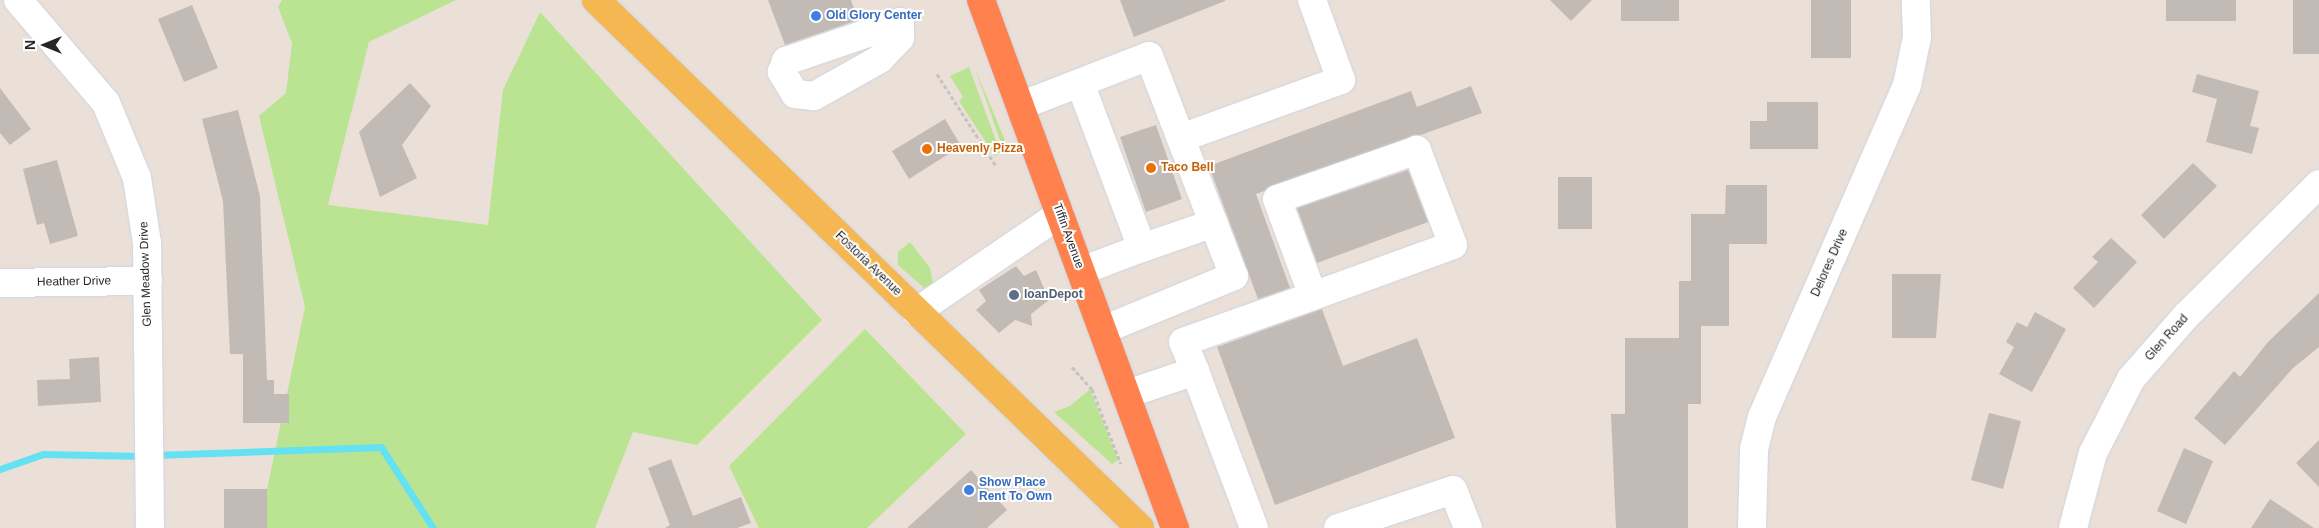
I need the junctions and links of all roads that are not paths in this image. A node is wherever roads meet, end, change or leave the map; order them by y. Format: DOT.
graph roads {
  1 [pos="18,0"];
  2 [pos="596,0"];
  3 [pos="981,0"];
  4 [pos="1312,0"];
  5 [pos="1916,0"];
  6 [pos="1080,83"];
  7 [pos="1020,106"];
  8 [pos="1181,138"];
  9 [pos="2319,184"];
  10 [pos="1060,214"];
  11 [pos="1214,223"];
  12 [pos="1142,248"];
  13 [pos="1081,271"];
  14 [pos="148,281"];
  15 [pos="0,283"];
  16 [pos="1313,296"];
  17 [pos="916,312"];
  18 [pos="1103,330"];
  19 [pos="1195,371"];
  20 [pos="1127,394"];
  21 [pos="150,528"];
  22 [pos="1140,528"];
  23 [pos="1175,528"];
  24 [pos="1254,528"];
  25 [pos="1338,528"];
  26 [pos="1468,528"];
  27 [pos="1752,528"];
  28 [pos="2073,528"];
  1 -- 14 [label="street, Glen Meadow Drive"];
  2 -- 17 [label="main road, Fostoria Avenue"];
  3 -- 7 [label="highway, Tiffin Avenue"];
  4 -- 8 [label="street"];
  5 -- 27 [label="street, Delores Drive"];
  6 -- 7 [label="street"];
  6 -- 8 [label="street"];
  6 -- 12 [label="street"];
  7 -- 10 [label="highway, Tiffin Avenue"];
  8 -- 11 [label="street"];
  9 -- 28 [label="street, Glen Road"];
  10 -- 13 [label="highway, Tiffin Avenue"];
  10 -- 17 [label="street"];
  11 -- 12 [label="street"];
  11 -- 18 [label="street"];
  12 -- 13 [label="street"];
  13 -- 18 [label="highway, Tiffin Avenue"];
  14 -- 15 [label="street, Heather Drive"];
  14 -- 21 [label="street, Glen Meadow Drive"];
  16 -- 16 [label="street"];
  16 -- 19 [label="street"];
  17 -- 22 [label="main road, Fostoria Avenue"];
  18 -- 20 [label="highway, Tiffin Avenue"];
  19 -- 20 [label="street"];
  19 -- 24 [label="street"];
  20 -- 23 [label="highway, Tiffin Avenue"];
  25 -- 26 [label="street"];
}
